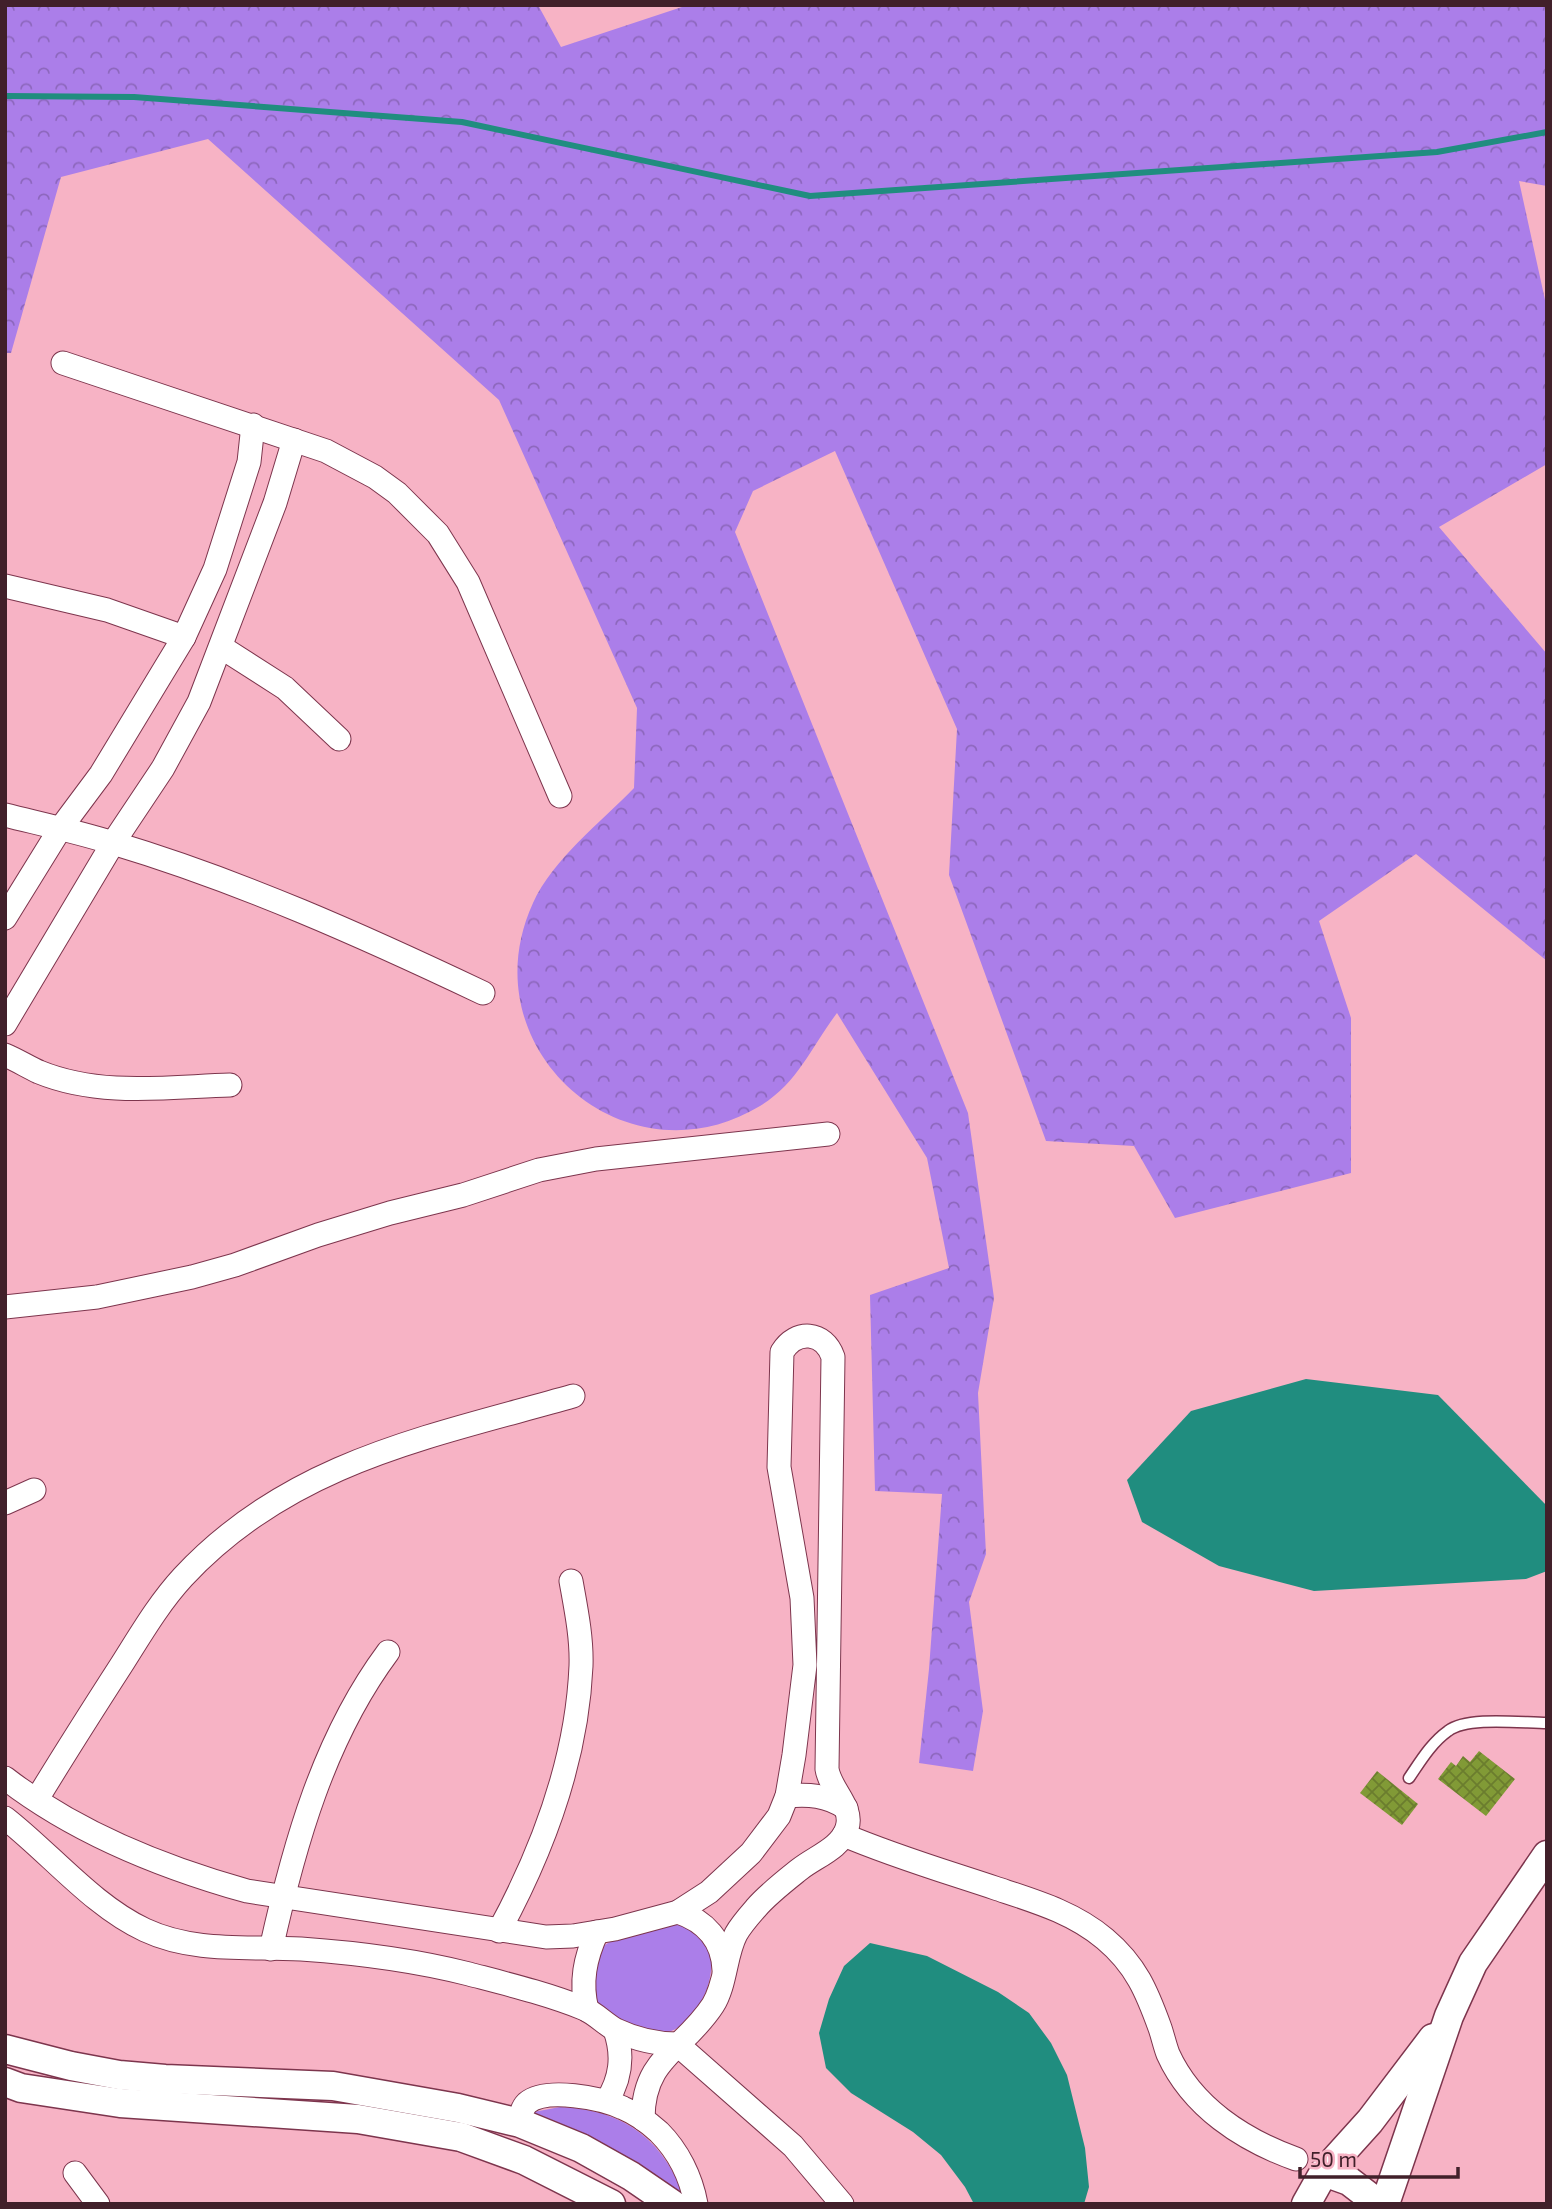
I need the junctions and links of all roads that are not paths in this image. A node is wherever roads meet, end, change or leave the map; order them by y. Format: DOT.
graph roads {
  1 [pos="63,363"];
  2 [pos="253,425"];
  3 [pos="295,440"];
  4 [pos="5,586"];
  5 [pos="184,637"];
  6 [pos="221,647"];
  7 [pos="339,739"];
  8 [pos="561,796"];
  9 [pos="5,815"];
  10 [pos="60,829"];
  11 [pos="113,843"];
  12 [pos="5,918"];
  13 [pos="483,993"];
  14 [pos="5,1024"];
  15 [pos="5,1055"];
  16 [pos="230,1085"];
  17 [pos="828,1133"];
  18 [pos="5,1307"];
  19 [pos="573,1396"];
  20 [pos="34,1490"];
  21 [pos="5,1503"];
  22 [pos="571,1581"];
  23 [pos="388,1652"];
  24 [pos="1547,1723"];
  25 [pos="5,1778"];
  26 [pos="1409,1778"];
  27 [pos="787,1796"];
  28 [pos="37,1799"];
  29 [pos="846,1808"];
  30 [pos="5,1818"];
  31 [pos="844,1835"];
  32 [pos="1547,1855"];
  33 [pos="283,1895"];
  34 [pos="678,1912"];
  35 [pos="499,1931"];
  36 [pos="597,1932"];
  37 [pos="271,1949"];
  38 [pos="724,1973"];
  39 [pos="587,2010"];
  40 [pos="1449,2016"];
  41 [pos="615,2030"];
  42 [pos="677,2045"];
  43 [pos="5,2049"];
  44 [pos="5,2082"];
  45 [pos="607,2101"];
  46 [pos="643,2119"];
  47 [pos="520,2123"];
  48 [pos="1296,2159"];
  49 [pos="524,2161"];
  50 [pos="1324,2172"];
  51 [pos="75,2173"];
  52 [pos="98,2204"];
  53 [pos="611,2204"];
  54 [pos="672,2204"];
  55 [pos="696,2204"];
  56 [pos="842,2204"];
  57 [pos="1306,2204"];
  58 [pos="1379,2204"];
  59 [pos="1385,2204"];
  1 -- 2 [label="street"];
  2 -- 3 [label="street"];
  2 -- 5 [label="street"];
  3 -- 6 [label="street"];
  3 -- 8 [label="street"];
  4 -- 5 [label="street"];
  5 -- 10 [label="street"];
  6 -- 7 [label="street"];
  6 -- 11 [label="street"];
  9 -- 10 [label="street"];
  10 -- 11 [label="street"];
  10 -- 12 [label="street"];
  11 -- 13 [label="street"];
  11 -- 14 [label="street"];
  15 -- 16 [label="street"];
  17 -- 18 [label="street"];
  19 -- 28 [label="street"];
  20 -- 21 [label="street"];
  22 -- 35 [label="street"];
  23 -- 33 [label="street"];
  24 -- 26 [label="lane"];
  25 -- 28 [label="street"];
  27 -- 29 [label="street"];
  27 -- 29 [label="street"];
  27 -- 34 [label="street"];
  28 -- 33 [label="street"];
  29 -- 31 [label="street"];
  30 -- 37 [label="street"];
  31 -- 38 [label="street"];
  31 -- 48 [label="street"];
  32 -- 40 [label="street"];
  33 -- 35 [label="street"];
  33 -- 37 [label="street"];
  34 -- 36 [label="street"];
  34 -- 38 [label="street"];
  35 -- 36 [label="street"];
  36 -- 39 [label="street"];
  37 -- 39 [label="street"];
  38 -- 42 [label="street"];
  39 -- 41 [label="street"];
  40 -- 50 [label="street"];
  40 -- 59 [label="street"];
  41 -- 42 [label="street"];
  41 -- 45 [label="street"];
  42 -- 46 [label="street"];
  42 -- 56 [label="street"];
  43 -- 47 [label="street"];
  44 -- 49 [label="street"];
  45 -- 46 [label="street"];
  45 -- 47 [label="street"];
  46 -- 55 [label="street"];
  47 -- 49 [label="street"];
  47 -- 54 [label="street"];
  49 -- 53 [label="street"];
  50 -- 57 [label="street"];
  50 -- 58 [label="street"];
  51 -- 52 [label="street"];
}
